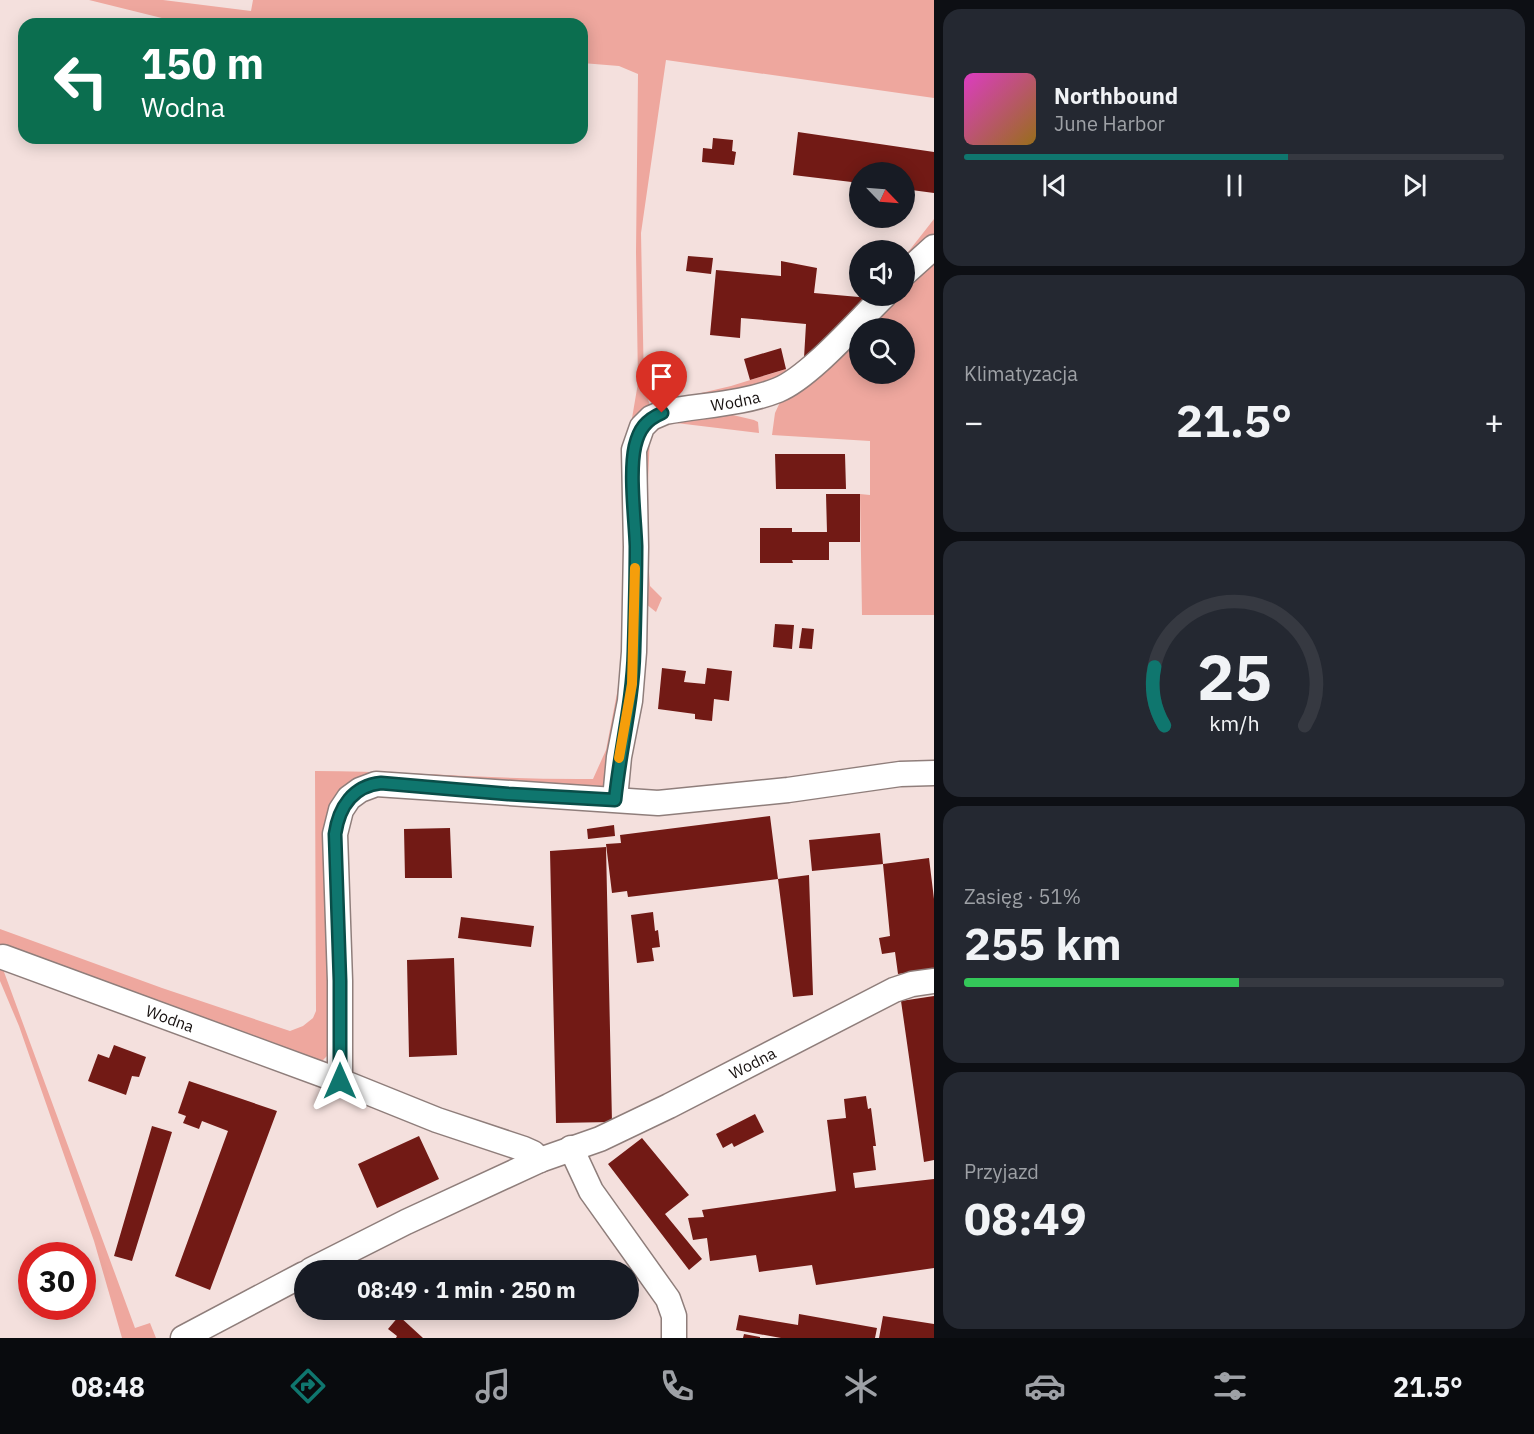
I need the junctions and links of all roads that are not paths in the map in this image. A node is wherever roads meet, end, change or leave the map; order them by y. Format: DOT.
graph roads {
  1 [pos="934,247"];
  2 [pos="915,264"];
  3 [pos="874,306"];
  4 [pos="934,774"];
  5 [pos="615,800"];
  6 [pos="3,957"];
  7 [pos="934,981"];
  8 [pos="340,1081"];
  9 [pos="571,1148"];
  10 [pos="540,1160"];
  11 [pos="331,1260"];
  12 [pos="294,1279"];
  13 [pos="183,1338"];
  14 [pos="674,1338"];
  1 -- 2 [label="street"];
  3 -- 5 [label="street, Wodna"];
  4 -- 5 [label="street"];
  5 -- 8 [label="street"];
  6 -- 8 [label="street, Wodna"];
  7 -- 9 [label="street, Wodna"];
  8 -- 10 [label="street, Wodna"];
  9 -- 10 [label="street, Wodna"];
  9 -- 14 [label="street"];
  10 -- 11 [label="street, Wodna"];
  12 -- 13 [label="street"];
}
